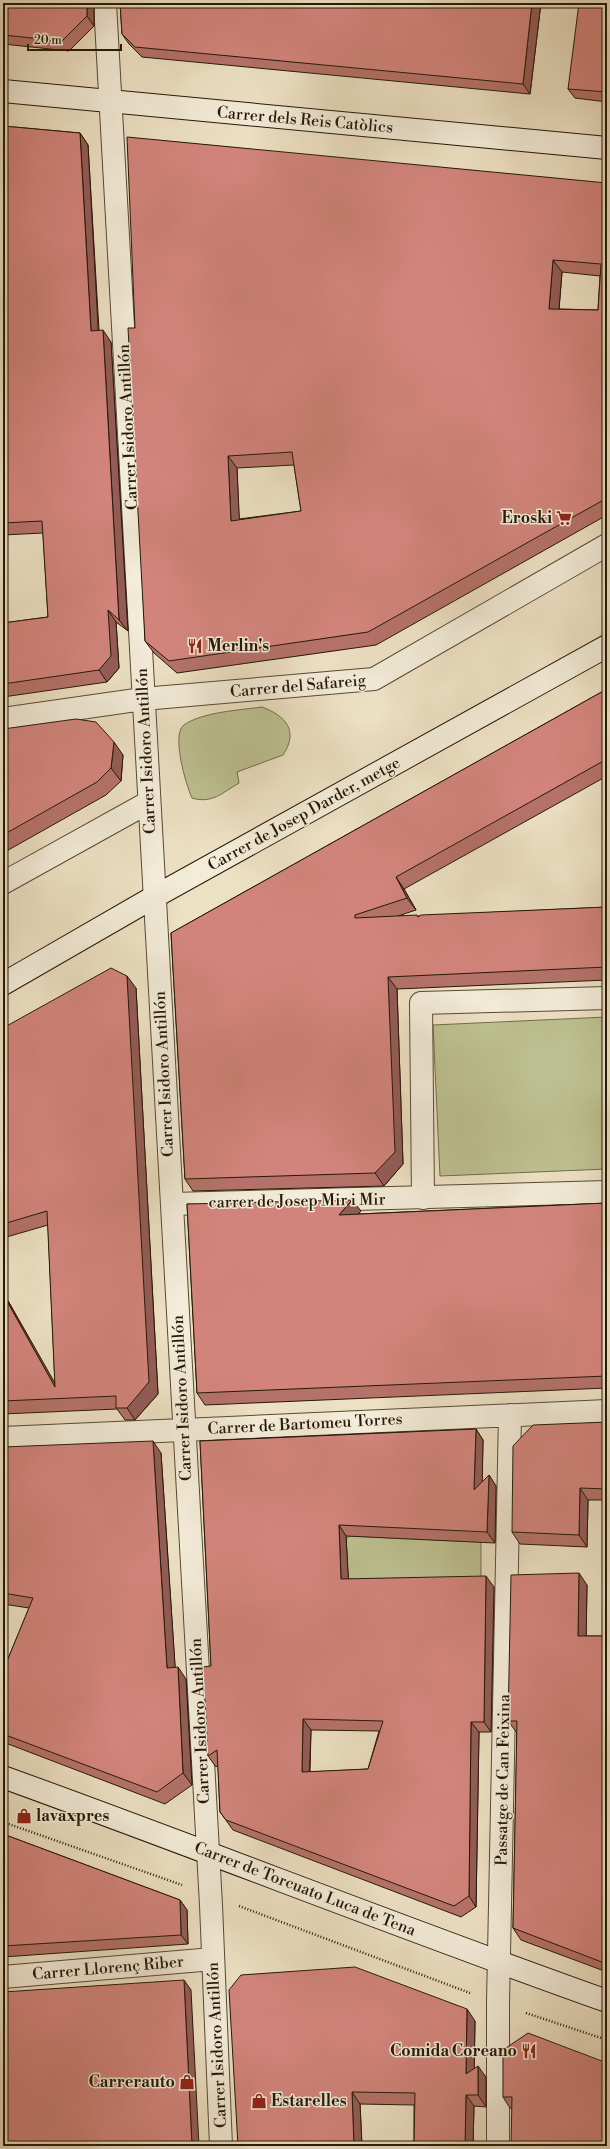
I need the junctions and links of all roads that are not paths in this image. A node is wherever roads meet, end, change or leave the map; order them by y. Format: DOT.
graph roads {
  1 [pos="105,3"];
  2 [pos="3,91"];
  3 [pos="110,101"];
  4 [pos="607,148"];
  5 [pos="607,545"];
  6 [pos="607,646"];
  7 [pos="143,699"];
  8 [pos="3,719"];
  9 [pos="149,802"];
  10 [pos="3,883"];
  11 [pos="154,897"];
  12 [pos="3,984"];
  13 [pos="607,998"];
  14 [pos="607,1192"];
  15 [pos="423,1198"];
  16 [pos="172,1204"];
  17 [pos="607,1411"];
  18 [pos="510,1415"];
  19 [pos="184,1430"];
  20 [pos="3,1438"];
  21 [pos="3,1777"];
  22 [pos="207,1852"];
  23 [pos="213,1959"];
  24 [pos="500,1963"];
  25 [pos="3,1977"];
  26 [pos="607,2000"];
  27 [pos="221,2146"];
  28 [pos="498,2146"];
  1 -- 3 [label="street, Carrer Isidoro Antillón"];
  2 -- 3 [label="street, Carrer dels Reis Catòlics"];
  3 -- 4 [label="street, Carrer dels Reis Catòlics"];
  3 -- 7 [label="street, Carrer Isidoro Antillón"];
  5 -- 7 [label="street, Carrer del Safareig"];
  6 -- 11 [label="street, Carrer de Josep Darder, metge"];
  7 -- 8 [label="street, Carrer del Safareig"];
  7 -- 9 [label="street, Carrer Isidoro Antillón"];
  9 -- 10 [label="street"];
  9 -- 11 [label="street, Carrer Isidoro Antillón"];
  11 -- 12 [label="street, Carrer de Josep Darder, metge"];
  11 -- 16 [label="street, Carrer Isidoro Antillón"];
  13 -- 15 [label="street"];
  14 -- 15 [label="street, carrer de Josep Mir i Mir"];
  15 -- 16 [label="street, carrer de Josep Mir i Mir"];
  16 -- 19 [label="street, Carrer Isidoro Antillón"];
  17 -- 18 [label="street, Carrer de Bartomeu Torres"];
  18 -- 19 [label="street, Carrer de Bartomeu Torres"];
  18 -- 24 [label="street, Passatge de Can Feixina"];
  19 -- 20 [label="street, Carrer de Bartomeu Torres"];
  19 -- 22 [label="street, Carrer Isidoro Antillón"];
  21 -- 22 [label="street, Carrer de Torcuato Luca de Tena"];
  22 -- 23 [label="street, Carrer Isidoro Antillón"];
  22 -- 24 [label="street, Carrer de Torcuato Luca de Tena"];
  23 -- 25 [label="street, Carrer Llorenç Riber"];
  23 -- 27 [label="street, Carrer Isidoro Antillón"];
  24 -- 26 [label="street, Carrer de Torcuato Luca de Tena"];
  24 -- 28 [label="street, Passatge de Can Feixina"];
}
